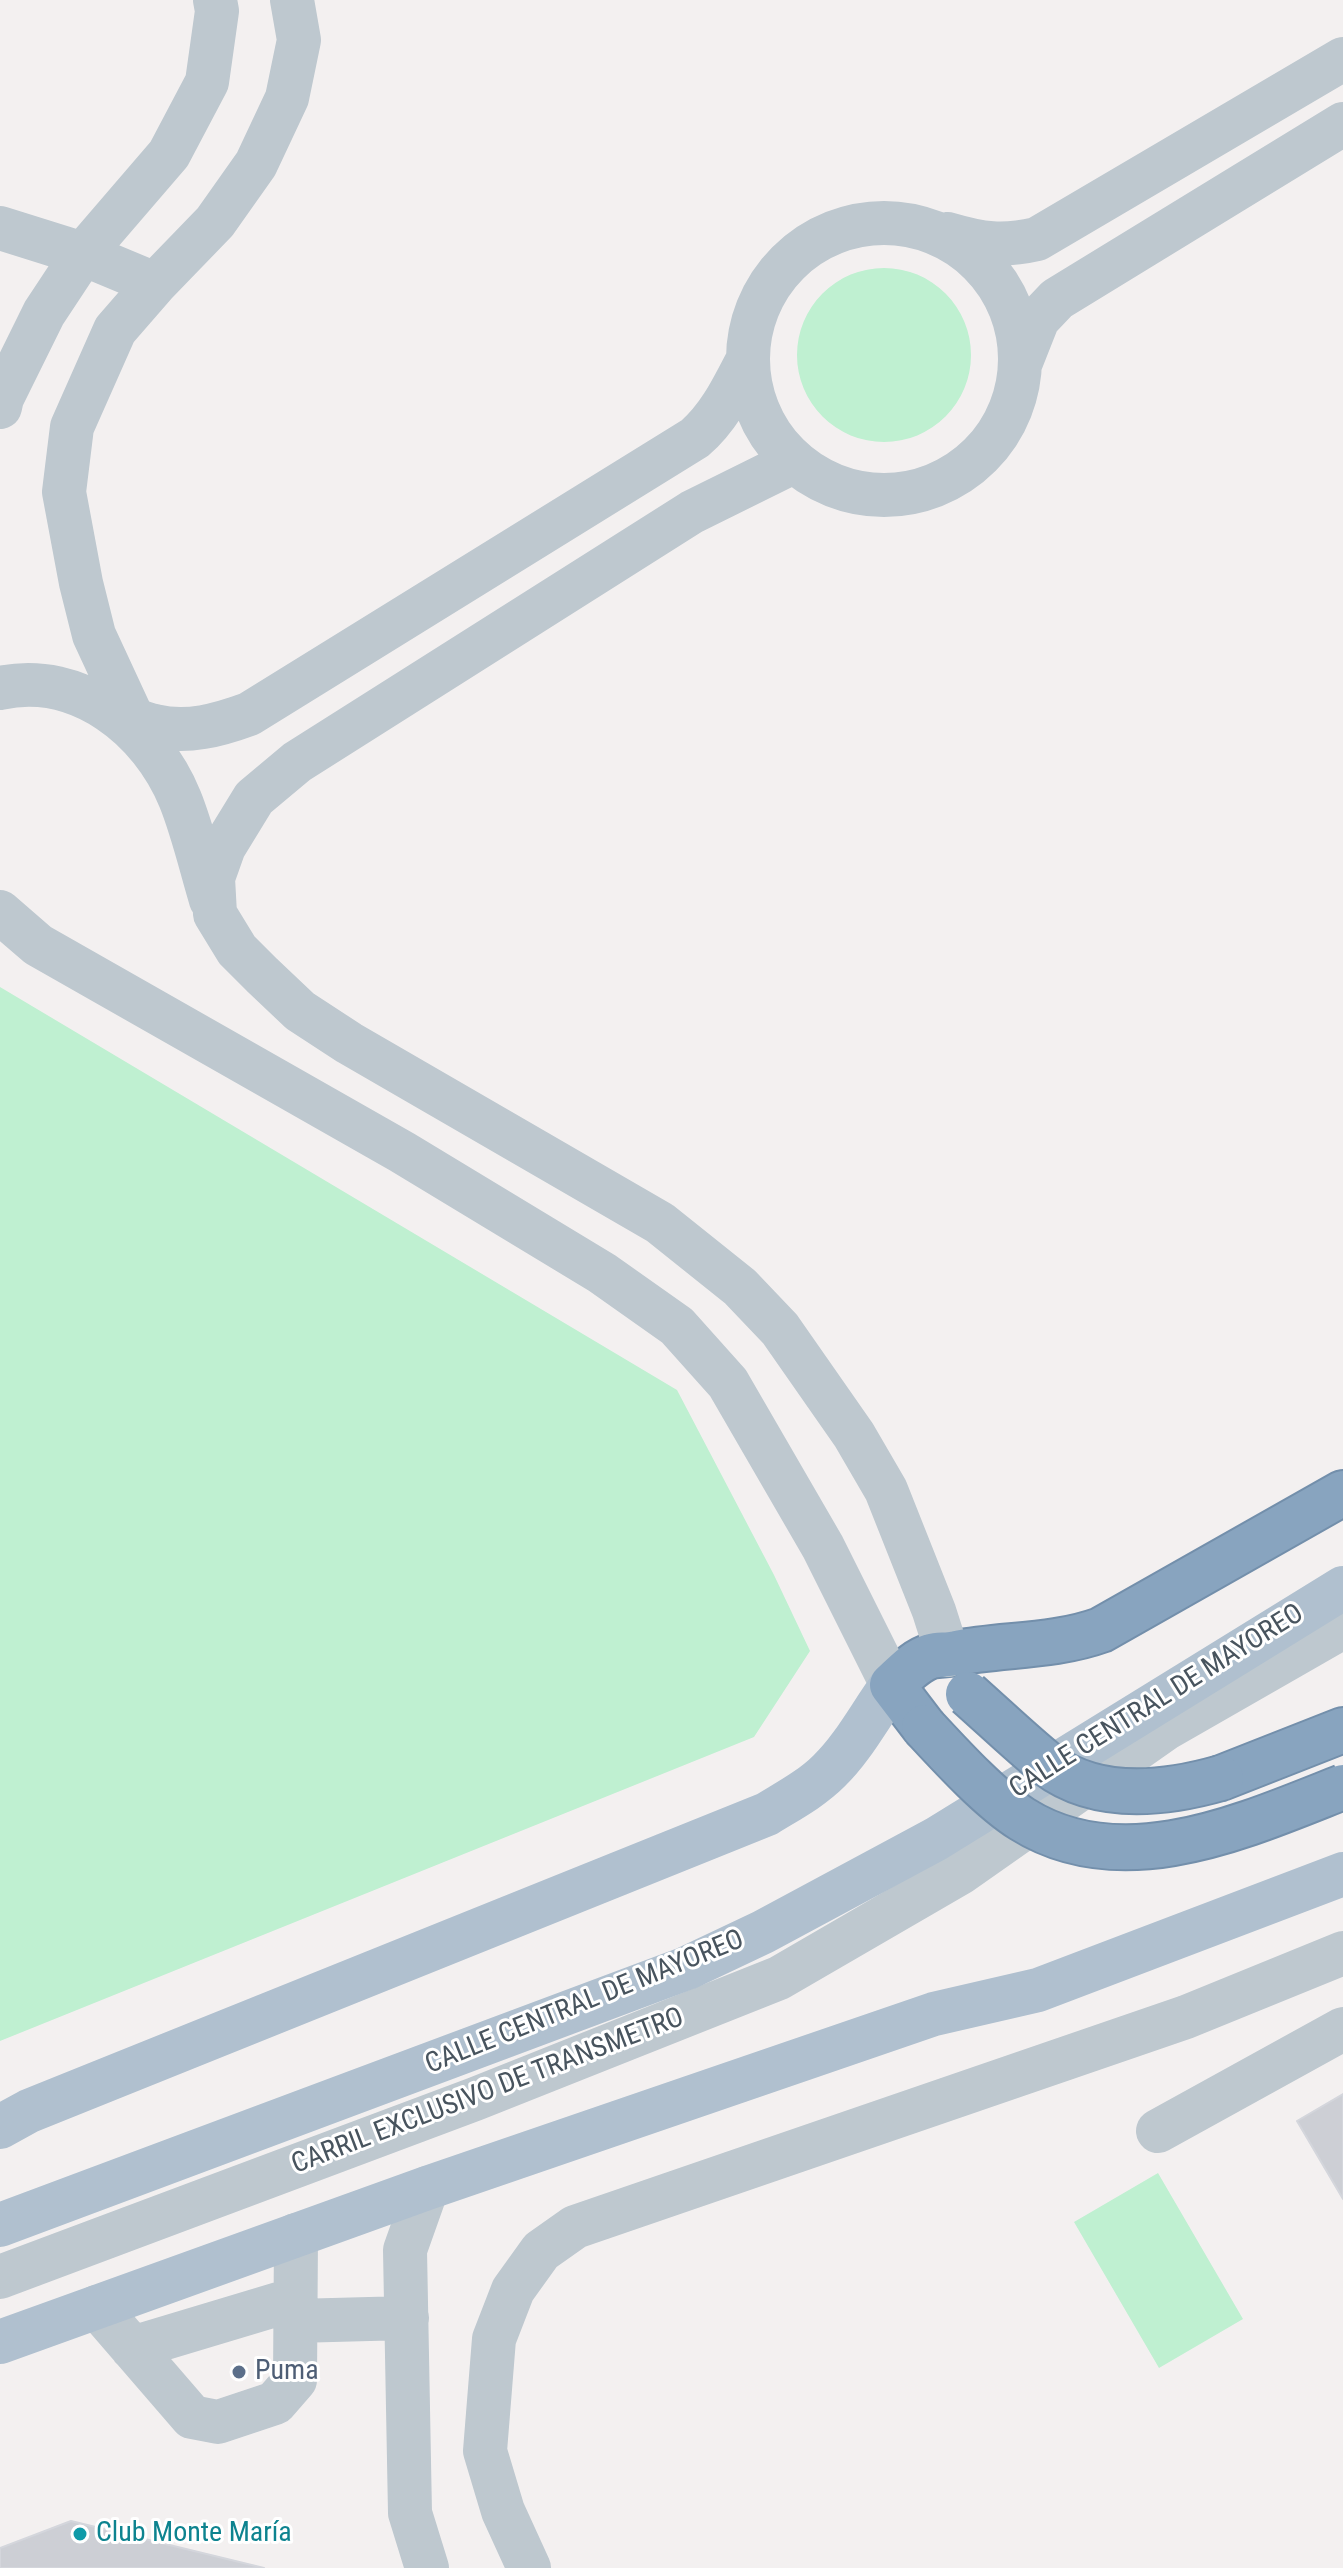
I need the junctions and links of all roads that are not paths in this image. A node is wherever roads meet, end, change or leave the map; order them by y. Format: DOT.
graph roads {
  1 [pos="215,0"];
  2 [pos="292,0"];
  3 [pos="1343,59"];
  4 [pos="1343,124"];
  5 [pos="0,228"];
  6 [pos="932,230"];
  7 [pos="83,254"];
  8 [pos="155,284"];
  9 [pos="747,361"];
  10 [pos="1021,362"];
  11 [pos="0,407"];
  12 [pos="793,462"];
  13 [pos="0,688"];
  14 [pos="122,715"];
  15 [pos="0,912"];
  16 [pos="215,914"];
  17 [pos="1343,1493"];
  18 [pos="1343,1588"];
  19 [pos="1343,1627"];
  20 [pos="948,1655"];
  21 [pos="892,1685"];
  22 [pos="1343,1730"];
  23 [pos="1343,1787"];
  24 [pos="1343,1874"];
  25 [pos="1343,1953"];
  26 [pos="1343,2029"];
  27 [pos="0,2127"];
  28 [pos="1158,2131"];
  29 [pos="427,2188"];
  30 [pos="0,2225"];
  31 [pos="296,2235"];
  32 [pos="0,2277"];
  33 [pos="97,2307"];
  34 [pos="295,2310"];
  35 [pos="407,2318"];
  36 [pos="0,2342"];
  37 [pos="132,2348"];
  38 [pos="427,2568"];
  39 [pos="529,2568"];
  1 -- 7 [label="street"];
  2 -- 8 [label="street"];
  3 -- 6 [label="street"];
  4 -- 10 [label="street"];
  5 -- 7 [label="street"];
  6 -- 9 [label="street"];
  6 -- 10 [label="street"];
  7 -- 8 [label="street"];
  7 -- 11 [label="street"];
  8 -- 14 [label="street"];
  9 -- 12 [label="street"];
  9 -- 14 [label="street"];
  10 -- 12 [label="street"];
  12 -- 16 [label="street"];
  13 -- 14 [label="street"];
  14 -- 16 [label="street"];
  15 -- 21 [label="street"];
  16 -- 20 [label="street"];
  17 -- 20 [label="highway"];
  18 -- 30 [label="main road, CALLE CENTRAL DE MAYOREO"];
  19 -- 32 [label="street, CARRIL EXCLUSIVO DE TRANSMETRO"];
  20 -- 21 [label="highway"];
  20 -- 22 [label="highway, bridge"];
  21 -- 23 [label="highway, bridge"];
  21 -- 27 [label="main road"];
  24 -- 29 [label="main road"];
  25 -- 39 [label="street"];
  26 -- 28 [label="street"];
  29 -- 31 [label="main road"];
  29 -- 35 [label="street"];
  31 -- 33 [label="main road"];
  31 -- 34 [label="street"];
  33 -- 36 [label="main road"];
  33 -- 37 [label="street"];
  34 -- 35 [label="street"];
  34 -- 37 [label="street"];
  34 -- 37 [label="street"];
  35 -- 38 [label="street"];
}
